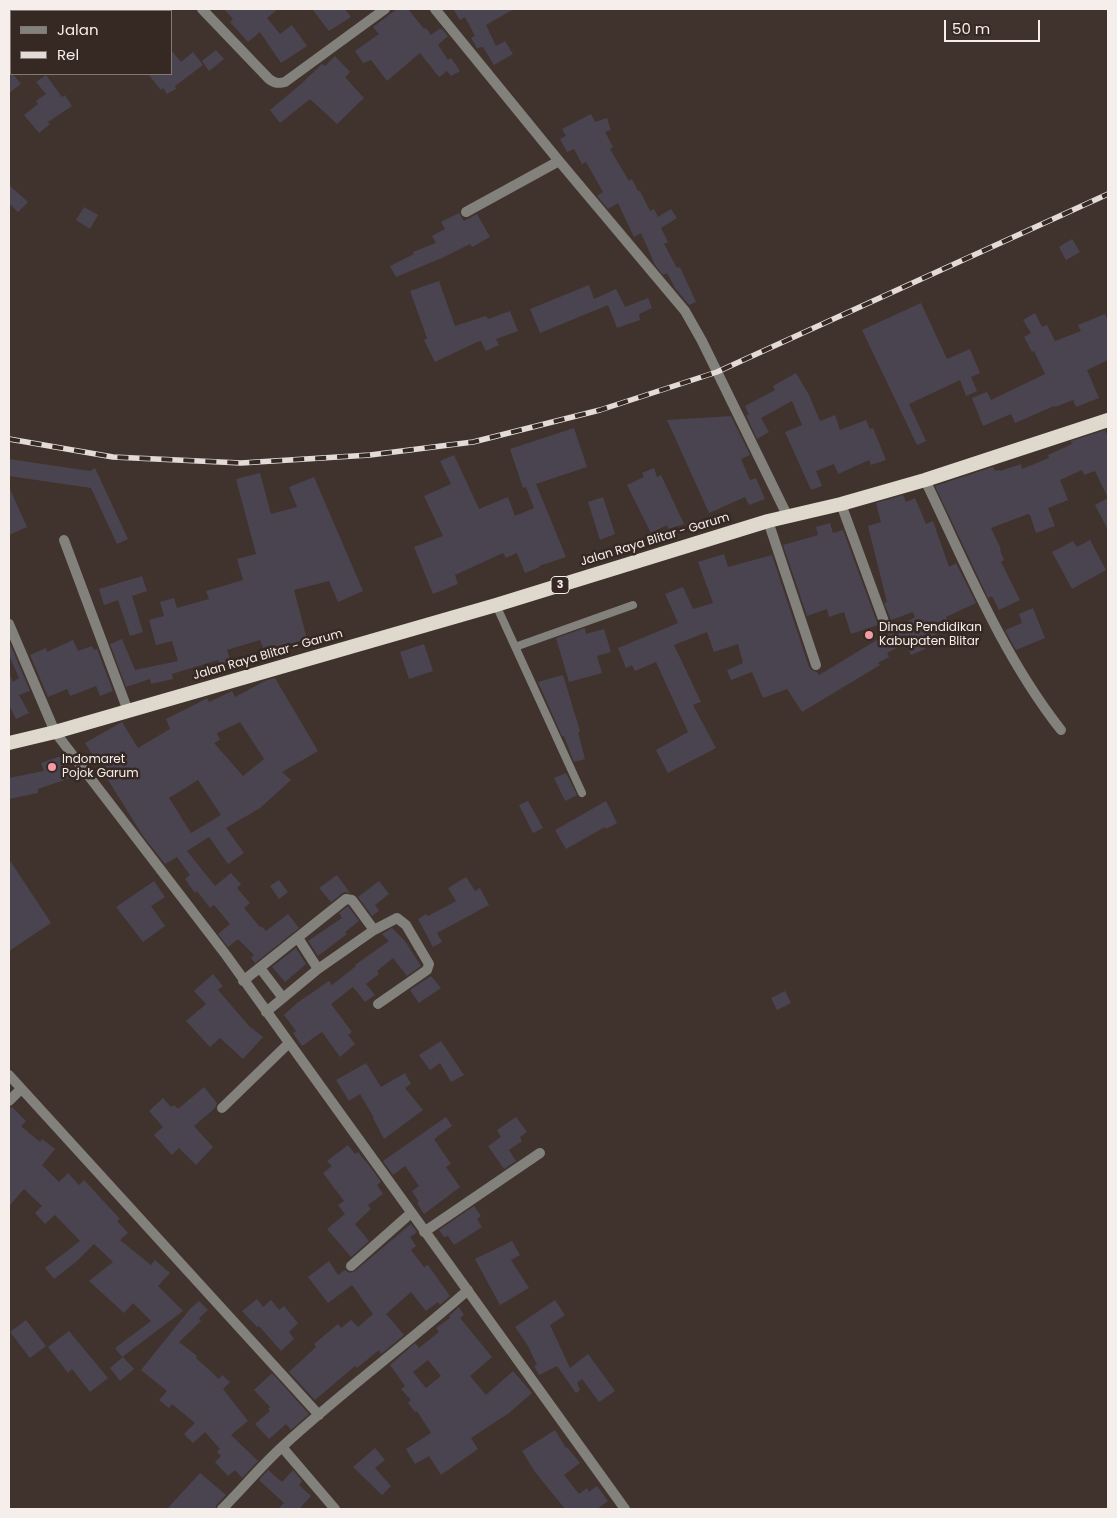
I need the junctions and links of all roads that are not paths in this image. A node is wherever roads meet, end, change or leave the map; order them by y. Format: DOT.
graph roads {
  1 [pos="202,9"];
  2 [pos="385,9"];
  3 [pos="435,9"];
  4 [pos="559,161"];
  5 [pos="466,212"];
  6 [pos="1108,420"];
  7 [pos="925,480"];
  8 [pos="841,504"];
  9 [pos="786,515"];
  10 [pos="768,521"];
  11 [pos="64,540"];
  12 [pos="496,605"];
  13 [pos="632,605"];
  14 [pos="9,624"];
  15 [pos="886,627"];
  16 [pos="516,647"];
  17 [pos="816,665"];
  18 [pos="128,710"];
  19 [pos="1061,730"];
  20 [pos="55,732"];
  21 [pos="9,743"];
  22 [pos="582,793"];
  23 [pos="374,930"];
  24 [pos="298,938"];
  25 [pos="260,968"];
  26 [pos="318,969"];
  27 [pos="243,981"];
  28 [pos="283,998"];
  29 [pos="378,1004"];
  30 [pos="266,1012"];
  31 [pos="288,1044"];
  32 [pos="9,1075"];
  33 [pos="21,1088"];
  34 [pos="9,1100"];
  35 [pos="222,1108"];
  36 [pos="540,1153"];
  37 [pos="411,1213"];
  38 [pos="424,1232"];
  39 [pos="351,1266"];
  40 [pos="468,1290"];
  41 [pos="319,1415"];
  42 [pos="282,1447"];
  43 [pos="621,1508"];
  44 [pos="222,1509"];
  45 [pos="335,1509"];
  1 -- 2 [label="street"];
  3 -- 4 [label="street"];
  4 -- 5 [label="street"];
  4 -- 9 [label="street"];
  6 -- 7 [label="highway, Jalan Raya Blitar - Garum / 3"];
  7 -- 8 [label="highway, Jalan Raya Blitar - Garum / 3"];
  7 -- 19 [label="street"];
  8 -- 9 [label="highway, Jalan Raya Blitar - Garum / 3"];
  8 -- 15 [label="street"];
  9 -- 10 [label="highway, Jalan Raya Blitar - Garum / 3"];
  10 -- 12 [label="highway, Jalan Raya Blitar - Garum / 3"];
  10 -- 17 [label="street"];
  11 -- 18 [label="street"];
  12 -- 16 [label="lane"];
  12 -- 18 [label="highway, Jalan Raya Blitar - Garum / 3"];
  13 -- 16 [label="lane"];
  14 -- 20 [label="street"];
  16 -- 22 [label="lane"];
  18 -- 20 [label="highway, Jalan Raya Blitar - Garum / 3"];
  20 -- 21 [label="highway, Jalan Raya Blitar - Garum / 3"];
  20 -- 27 [label="street"];
  23 -- 24 [label="street"];
  23 -- 26 [label="street"];
  23 -- 29 [label="street"];
  24 -- 25 [label="street"];
  24 -- 26 [label="street"];
  25 -- 27 [label="street"];
  25 -- 28 [label="street"];
  26 -- 28 [label="street"];
  27 -- 30 [label="street"];
  28 -- 30 [label="street"];
  30 -- 31 [label="street"];
  31 -- 35 [label="street"];
  31 -- 37 [label="street"];
  32 -- 33 [label="street"];
  33 -- 34 [label="street"];
  33 -- 41 [label="street"];
  36 -- 38 [label="street"];
  37 -- 38 [label="street"];
  37 -- 39 [label="street"];
  38 -- 40 [label="street"];
  40 -- 41 [label="street"];
  40 -- 43 [label="street"];
  41 -- 42 [label="street"];
  42 -- 44 [label="street"];
  42 -- 45 [label="street"];
}
